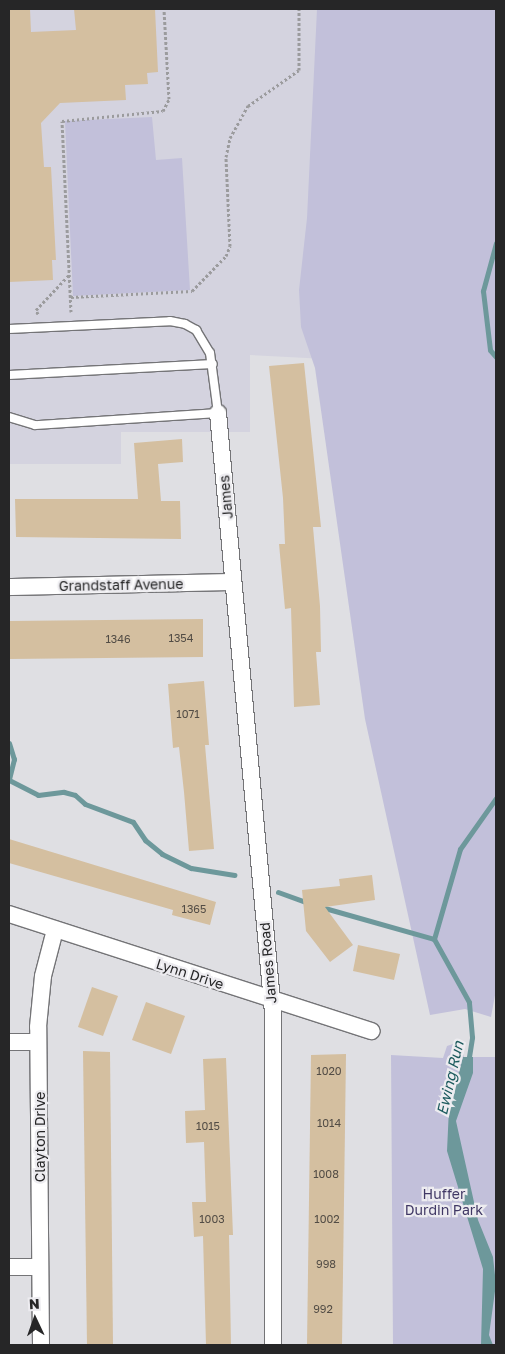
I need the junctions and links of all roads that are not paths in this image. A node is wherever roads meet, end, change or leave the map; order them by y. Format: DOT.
graph roads {
  1 [pos="9,329"];
  2 [pos="213,364"];
  3 [pos="9,375"];
  4 [pos="218,413"];
  5 [pos="9,417"];
  6 [pos="233,582"];
  7 [pos="9,587"];
  8 [pos="9,914"];
  9 [pos="55,930"];
  10 [pos="272,1001"];
  11 [pos="372,1031"];
  12 [pos="9,1042"];
  13 [pos="38,1042"];
  14 [pos="40,1267"];
  15 [pos="9,1268"];
  16 [pos="40,1345"];
  17 [pos="273,1345"];
  1 -- 2 [label="lane"];
  2 -- 3 [label="lane"];
  2 -- 4 [label="lane"];
  4 -- 5 [label="lane"];
  4 -- 6 [label="street, James"];
  6 -- 7 [label="street, Grandstaff Avenue"];
  6 -- 10 [label="street, James Road"];
  8 -- 9 [label="street, Lynn Drive"];
  9 -- 10 [label="street, Lynn Drive"];
  9 -- 13 [label="street, Clayton Drive"];
  10 -- 11 [label="street, Lynn Drive"];
  10 -- 17 [label="street, James Road"];
  12 -- 13 [label="street"];
  13 -- 14 [label="street, Clayton Drive"];
  14 -- 15 [label="street"];
  14 -- 16 [label="street, Clayton Drive"];
}
